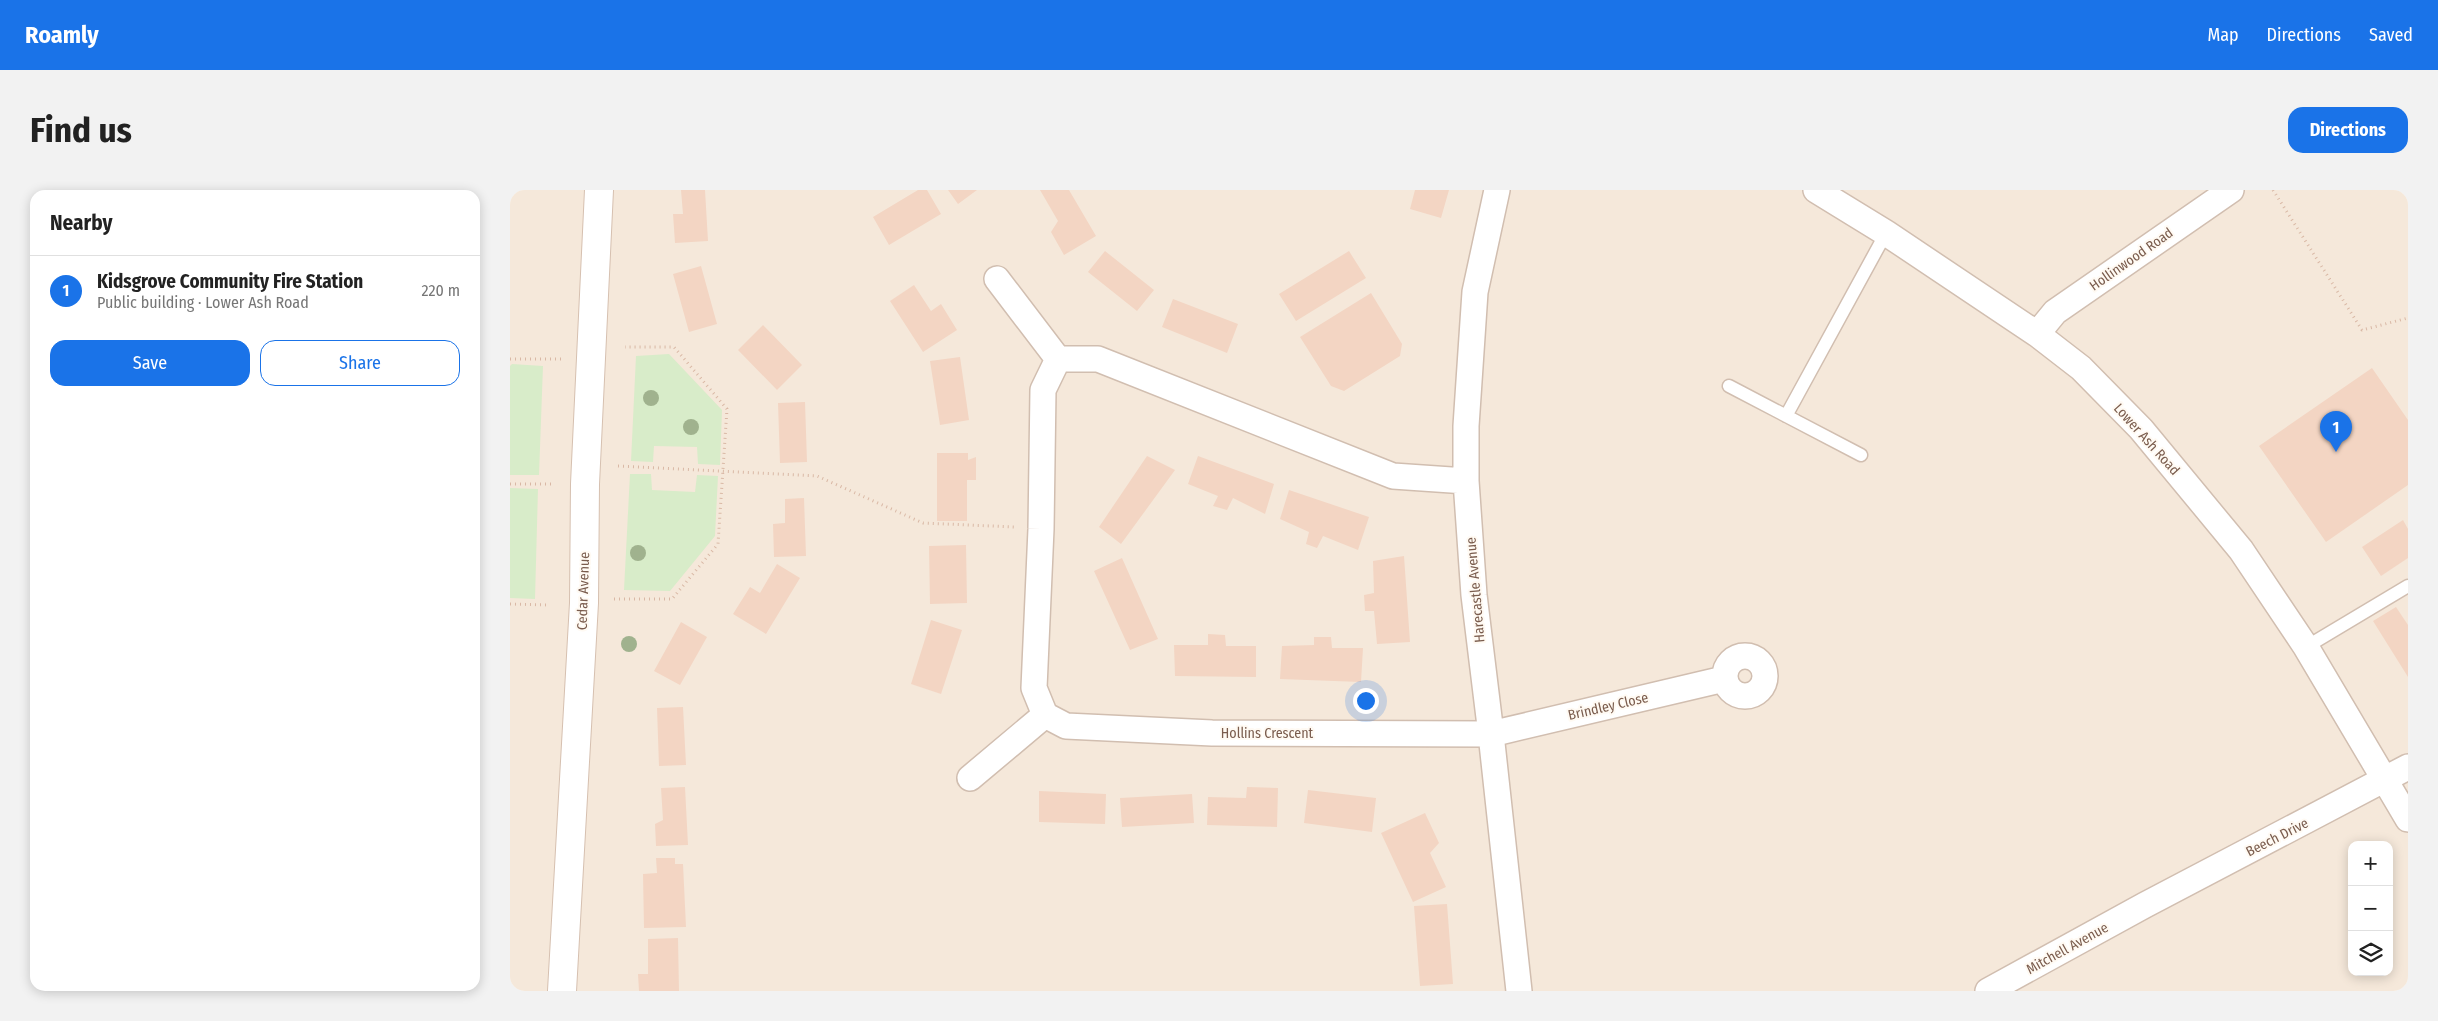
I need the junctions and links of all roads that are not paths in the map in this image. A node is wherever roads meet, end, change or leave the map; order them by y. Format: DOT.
graph roads {
  1 [pos="599,190"];
  2 [pos="1497,190"];
  3 [pos="1816,190"];
  4 [pos="2231,190"];
  5 [pos="1886,233"];
  6 [pos="997,279"];
  7 [pos="2037,334"];
  8 [pos="1058,359"];
  9 [pos="1729,386"];
  10 [pos="1786,416"];
  11 [pos="1862,455"];
  12 [pos="1466,481"];
  13 [pos="2408,586"];
  14 [pos="2306,647"];
  15 [pos="1724,679"];
  16 [pos="1045,715"];
  17 [pos="1491,734"];
  18 [pos="2408,767"];
  19 [pos="970,778"];
  20 [pos="2385,779"];
  21 [pos="2408,819"];
  22 [pos="2146,905"];
  23 [pos="562,991"];
  24 [pos="1519,991"];
  25 [pos="1988,991"];
  1 -- 23 [label="main road, Cedar Avenue"];
  2 -- 12 [label="street, Harecastle Avenue"];
  3 -- 5 [label="street, Lower Ash Road"];
  4 -- 7 [label="street, Hollinwood Road"];
  5 -- 7 [label="street, Lower Ash Road"];
  5 -- 10 [label="lane"];
  6 -- 8 [label="street"];
  7 -- 14 [label="street, Lower Ash Road"];
  8 -- 12 [label="street"];
  8 -- 16 [label="street"];
  9 -- 10 [label="lane"];
  10 -- 11 [label="lane"];
  12 -- 17 [label="street, Harecastle Avenue"];
  13 -- 14 [label="lane"];
  14 -- 20 [label="street, Lower Ash Road"];
  15 -- 17 [label="street, Brindley Close"];
  16 -- 17 [label="street, Hollins Crescent"];
  16 -- 19 [label="street"];
  17 -- 24 [label="street, Harecastle Avenue"];
  18 -- 20 [label="street, Beech Drive"];
  20 -- 21 [label="street, Lower Ash Road"];
  20 -- 22 [label="street, Beech Drive"];
  22 -- 25 [label="street, Mitchell Avenue"];
}
